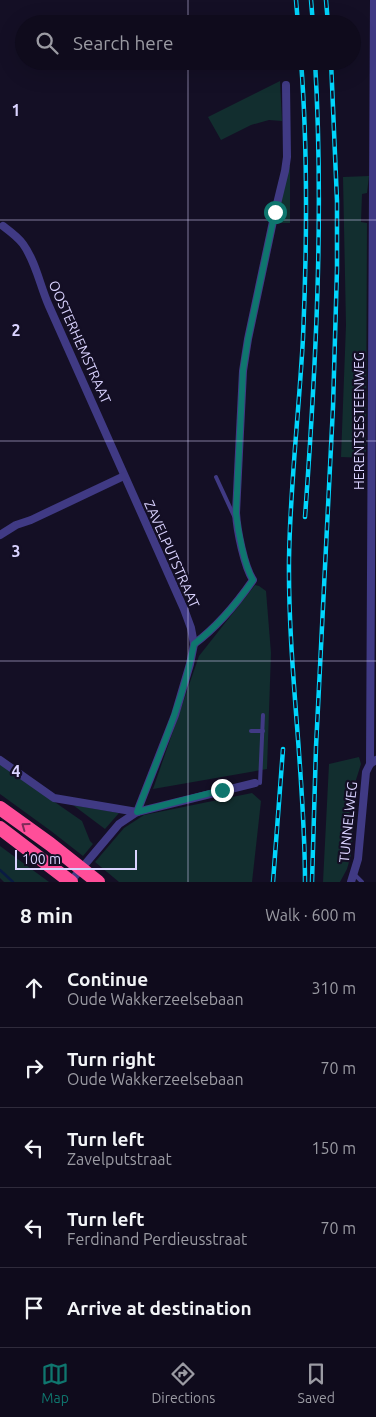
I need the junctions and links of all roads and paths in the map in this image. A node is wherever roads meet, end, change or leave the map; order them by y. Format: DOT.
graph roads {
  1 [pos="374,0"];
  2 [pos="286,85"];
  3 [pos="4,226"];
  4 [pos="124,476"];
  5 [pos="216,477"];
  6 [pos="373,477"];
  7 [pos="237,521"];
  8 [pos="0,535"];
  9 [pos="194,644"];
  10 [pos="263,715"];
  11 [pos="251,731"];
  12 [pos="263,731"];
  13 [pos="0,760"];
  14 [pos="373,762"];
  15 [pos="258,783"];
  16 [pos="0,808"];
  17 [pos="137,812"];
  18 [pos="0,828"];
  19 [pos="354,874"];
  20 [pos="70,882"];
  21 [pos="98,882"];
  22 [pos="351,882"];
  23 [pos="362,882"];
  1 -- 6 [label="street, HERENTSESTEENWEG"];
  2 -- 7 [label="street"];
  3 -- 4 [label="street, OOSTERHEMSTRAAT"];
  4 -- 8 [label="street"];
  4 -- 9 [label="street, ZAVELPUTSTRAAT"];
  5 -- 7 [label="lane"];
  6 -- 14 [label="street, HERENTSESTEENWEG"];
  7 -- 9 [label="street"];
  9 -- 17 [label="street, ZAVELPUTSTRAAT"];
  10 -- 12 [label="lane"];
  11 -- 12 [label="lane"];
  12 -- 15 [label="lane"];
  13 -- 17 [label="street"];
  14 -- 19 [label="street, TUNNELWEG"];
  15 -- 17 [label="street"];
  21 -- 16 [label="highway, one-way"];
  17 -- 20 [label="street"];
  18 -- 20 [label="highway"];
  19 -- 22 [label="street, TUNNELWEG"];
  19 -- 23 [label="lane"];
}
